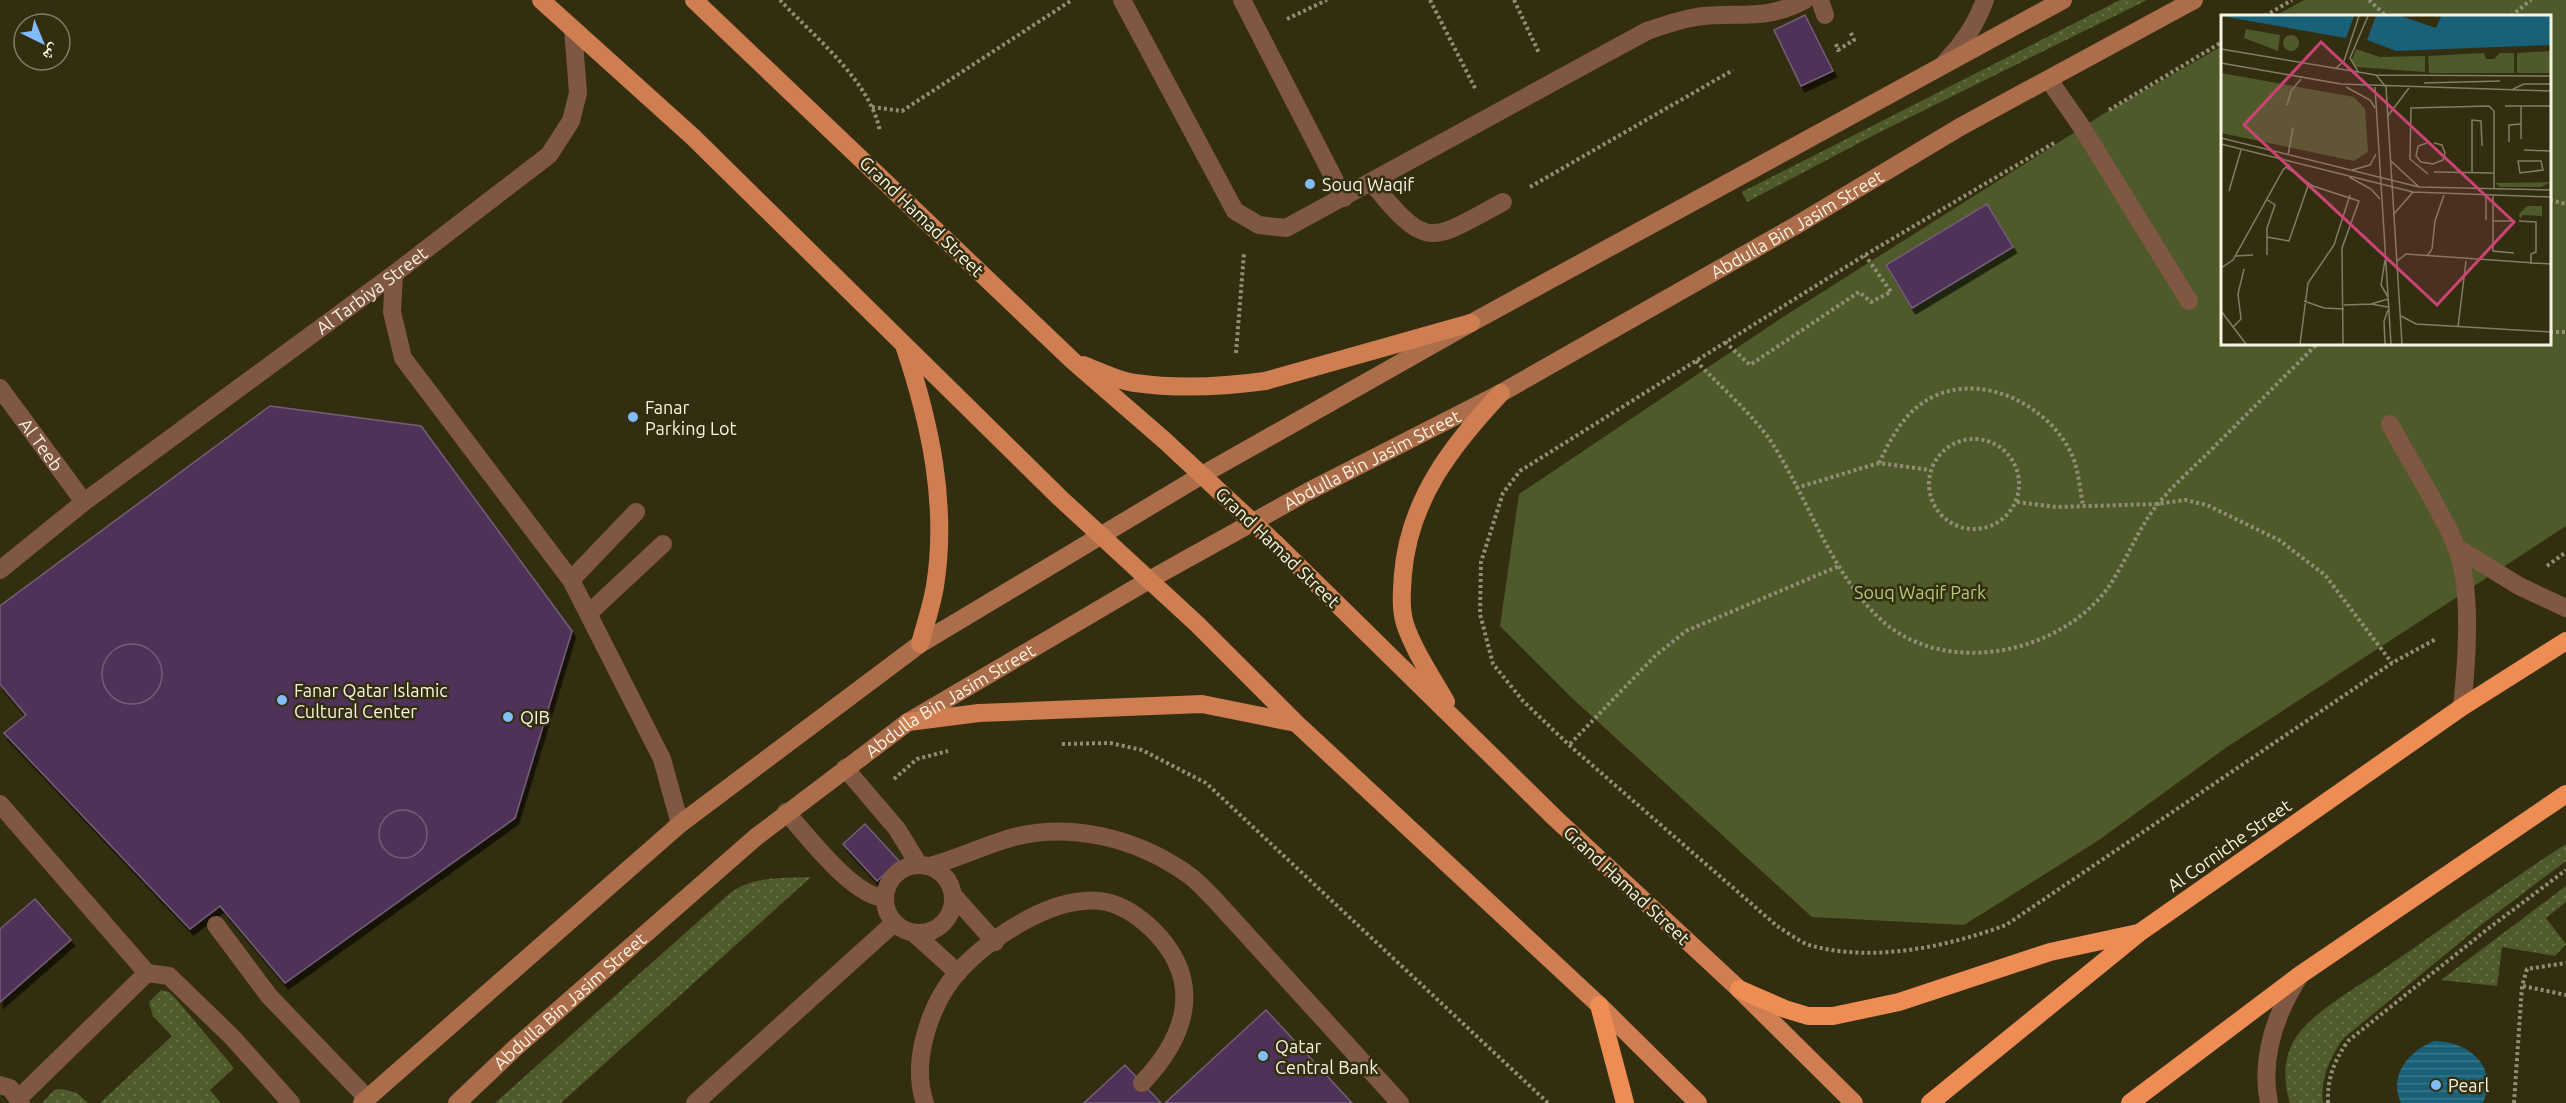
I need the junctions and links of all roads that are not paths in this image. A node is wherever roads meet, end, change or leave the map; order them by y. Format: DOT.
graph roads {
  1 [pos="541,0"];
  2 [pos="694,0"];
  3 [pos="1122,0"];
  4 [pos="1242,0"];
  5 [pos="1805,0"];
  6 [pos="1985,0"];
  7 [pos="2063,0"];
  8 [pos="2194,0"];
  9 [pos="1711,8"];
  10 [pos="573,28"];
  11 [pos="1941,67"];
  12 [pos="2049,80"];
  13 [pos="1372,183"];
  14 [pos="1344,198"];
  15 [pos="1503,202"];
  16 [pos="394,274"];
  17 [pos="2189,301"];
  18 [pos="1471,323"];
  19 [pos="902,341"];
  20 [pos="1073,362"];
  21 [pos="0,388"];
  22 [pos="1501,393"];
  23 [pos="2390,424"];
  24 [pos="1202,475"];
  25 [pos="84,502"];
  26 [pos="636,512"];
  27 [pos="1254,523"];
  28 [pos="1102,535"];
  29 [pos="663,544"];
  30 [pos="2456,547"];
  31 [pos="0,570"];
  32 [pos="571,580"];
  33 [pos="1149,580"];
  34 [pos="2566,608"];
  35 [pos="589,613"];
  36 [pos="2566,641"];
  37 [pos="920,644"];
  38 [pos="2462,707"];
  39 [pos="1457,721"];
  40 [pos="908,722"];
  41 [pos="1296,723"];
  42 [pos="845,768"];
  43 [pos="2566,794"];
  44 [pos="0,804"];
  45 [pos="786,812"];
  46 [pos="680,824"];
  47 [pos="925,866"];
  48 [pos="953,895"];
  49 [pos="885,898"];
  50 [pos="894,923"];
  51 [pos="216,925"];
  52 [pos="2139,933"];
  53 [pos="915,934"];
  54 [pos="995,942"];
  55 [pos="147,973"];
  56 [pos="958,973"];
  57 [pos="2300,975"];
  58 [pos="1739,989"];
  59 [pos="1599,1005"];
  60 [pos="1142,1083"];
  61 [pos="0,1085"];
  62 [pos="20,1100"];
  63 [pos="364,1101"];
  64 [pos="291,1103"];
  65 [pos="458,1103"];
  66 [pos="695,1103"];
  67 [pos="925,1103"];
  68 [pos="1400,1103"];
  69 [pos="1625,1103"];
  70 [pos="1698,1103"];
  71 [pos="1854,1103"];
  72 [pos="1930,1103"];
  73 [pos="2130,1103"];
  74 [pos="2269,1103"];
  1 -- 10 [label="main road"];
  2 -- 20 [label="main road, Grand Hamad Street"];
  3 -- 14 [label="street"];
  4 -- 14 [label="street"];
  5 -- 9 [label="street"];
  6 -- 11 [label="street"];
  7 -- 11 [label="street"];
  8 -- 12 [label="street, Abdulla Bin Jasim Street"];
  9 -- 13 [label="street"];
  10 -- 16 [label="street, Al Tarbiya Street"];
  10 -- 19 [label="main road"];
  11 -- 18 [label="street"];
  12 -- 17 [label="street"];
  12 -- 22 [label="street, Abdulla Bin Jasim Street"];
  13 -- 14 [label="street"];
  13 -- 15 [label="street"];
  16 -- 25 [label="street, Al Tarbiya Street"];
  16 -- 32 [label="street"];
  18 -- 20 [label="main road"];
  18 -- 24 [label="street"];
  19 -- 28 [label="main road"];
  19 -- 37 [label="main road"];
  20 -- 24 [label="main road, Grand Hamad Street"];
  21 -- 25 [label="street, Al Teeb"];
  22 -- 27 [label="street, Abdulla Bin Jasim Street"];
  22 -- 39 [label="main road"];
  23 -- 30 [label="street"];
  24 -- 27 [label="main road, Grand Hamad Street"];
  24 -- 28 [label="street"];
  25 -- 31 [label="street, Al Tarbiya Street"];
  26 -- 32 [label="street"];
  27 -- 33 [label="street, Abdulla Bin Jasim Street"];
  27 -- 39 [label="main road, Grand Hamad Street"];
  28 -- 33 [label="main road"];
  28 -- 37 [label="street"];
  29 -- 35 [label="street"];
  30 -- 34 [label="street"];
  30 -- 38 [label="street"];
  32 -- 35 [label="street"];
  33 -- 40 [label="street, Abdulla Bin Jasim Street"];
  33 -- 41 [label="main road"];
  35 -- 46 [label="street"];
  36 -- 38 [label="highway, Al Corniche Street"];
  37 -- 46 [label="street"];
  38 -- 52 [label="highway, Al Corniche Street"];
  39 -- 58 [label="main road, Grand Hamad Street"];
  40 -- 41 [label="main road"];
  40 -- 42 [label="street, Abdulla Bin Jasim Street"];
  41 -- 59 [label="main road"];
  42 -- 45 [label="street, Abdulla Bin Jasim Street"];
  42 -- 47 [label="street"];
  43 -- 57 [label="highway"];
  44 -- 55 [label="street"];
  45 -- 49 [label="street"];
  45 -- 65 [label="street, Abdulla Bin Jasim Street"];
  46 -- 63 [label="street"];
  47 -- 48 [label="street"];
  47 -- 49 [label="street"];
  47 -- 68 [label="street"];
  48 -- 53 [label="street"];
  48 -- 54 [label="street"];
  49 -- 50 [label="street"];
  50 -- 53 [label="street"];
  50 -- 66 [label="street"];
  51 -- 63 [label="street"];
  52 -- 58 [label="highway"];
  52 -- 72 [label="highway, Al Corniche Street"];
  53 -- 56 [label="street"];
  54 -- 56 [label="street"];
  54 -- 60 [label="street"];
  55 -- 62 [label="street"];
  55 -- 64 [label="street"];
  56 -- 67 [label="street"];
  57 -- 73 [label="highway"];
  57 -- 74 [label="street"];
  58 -- 71 [label="main road, Grand Hamad Street"];
  59 -- 69 [label="highway"];
  59 -- 70 [label="main road"];
  61 -- 62 [label="street"];
}
